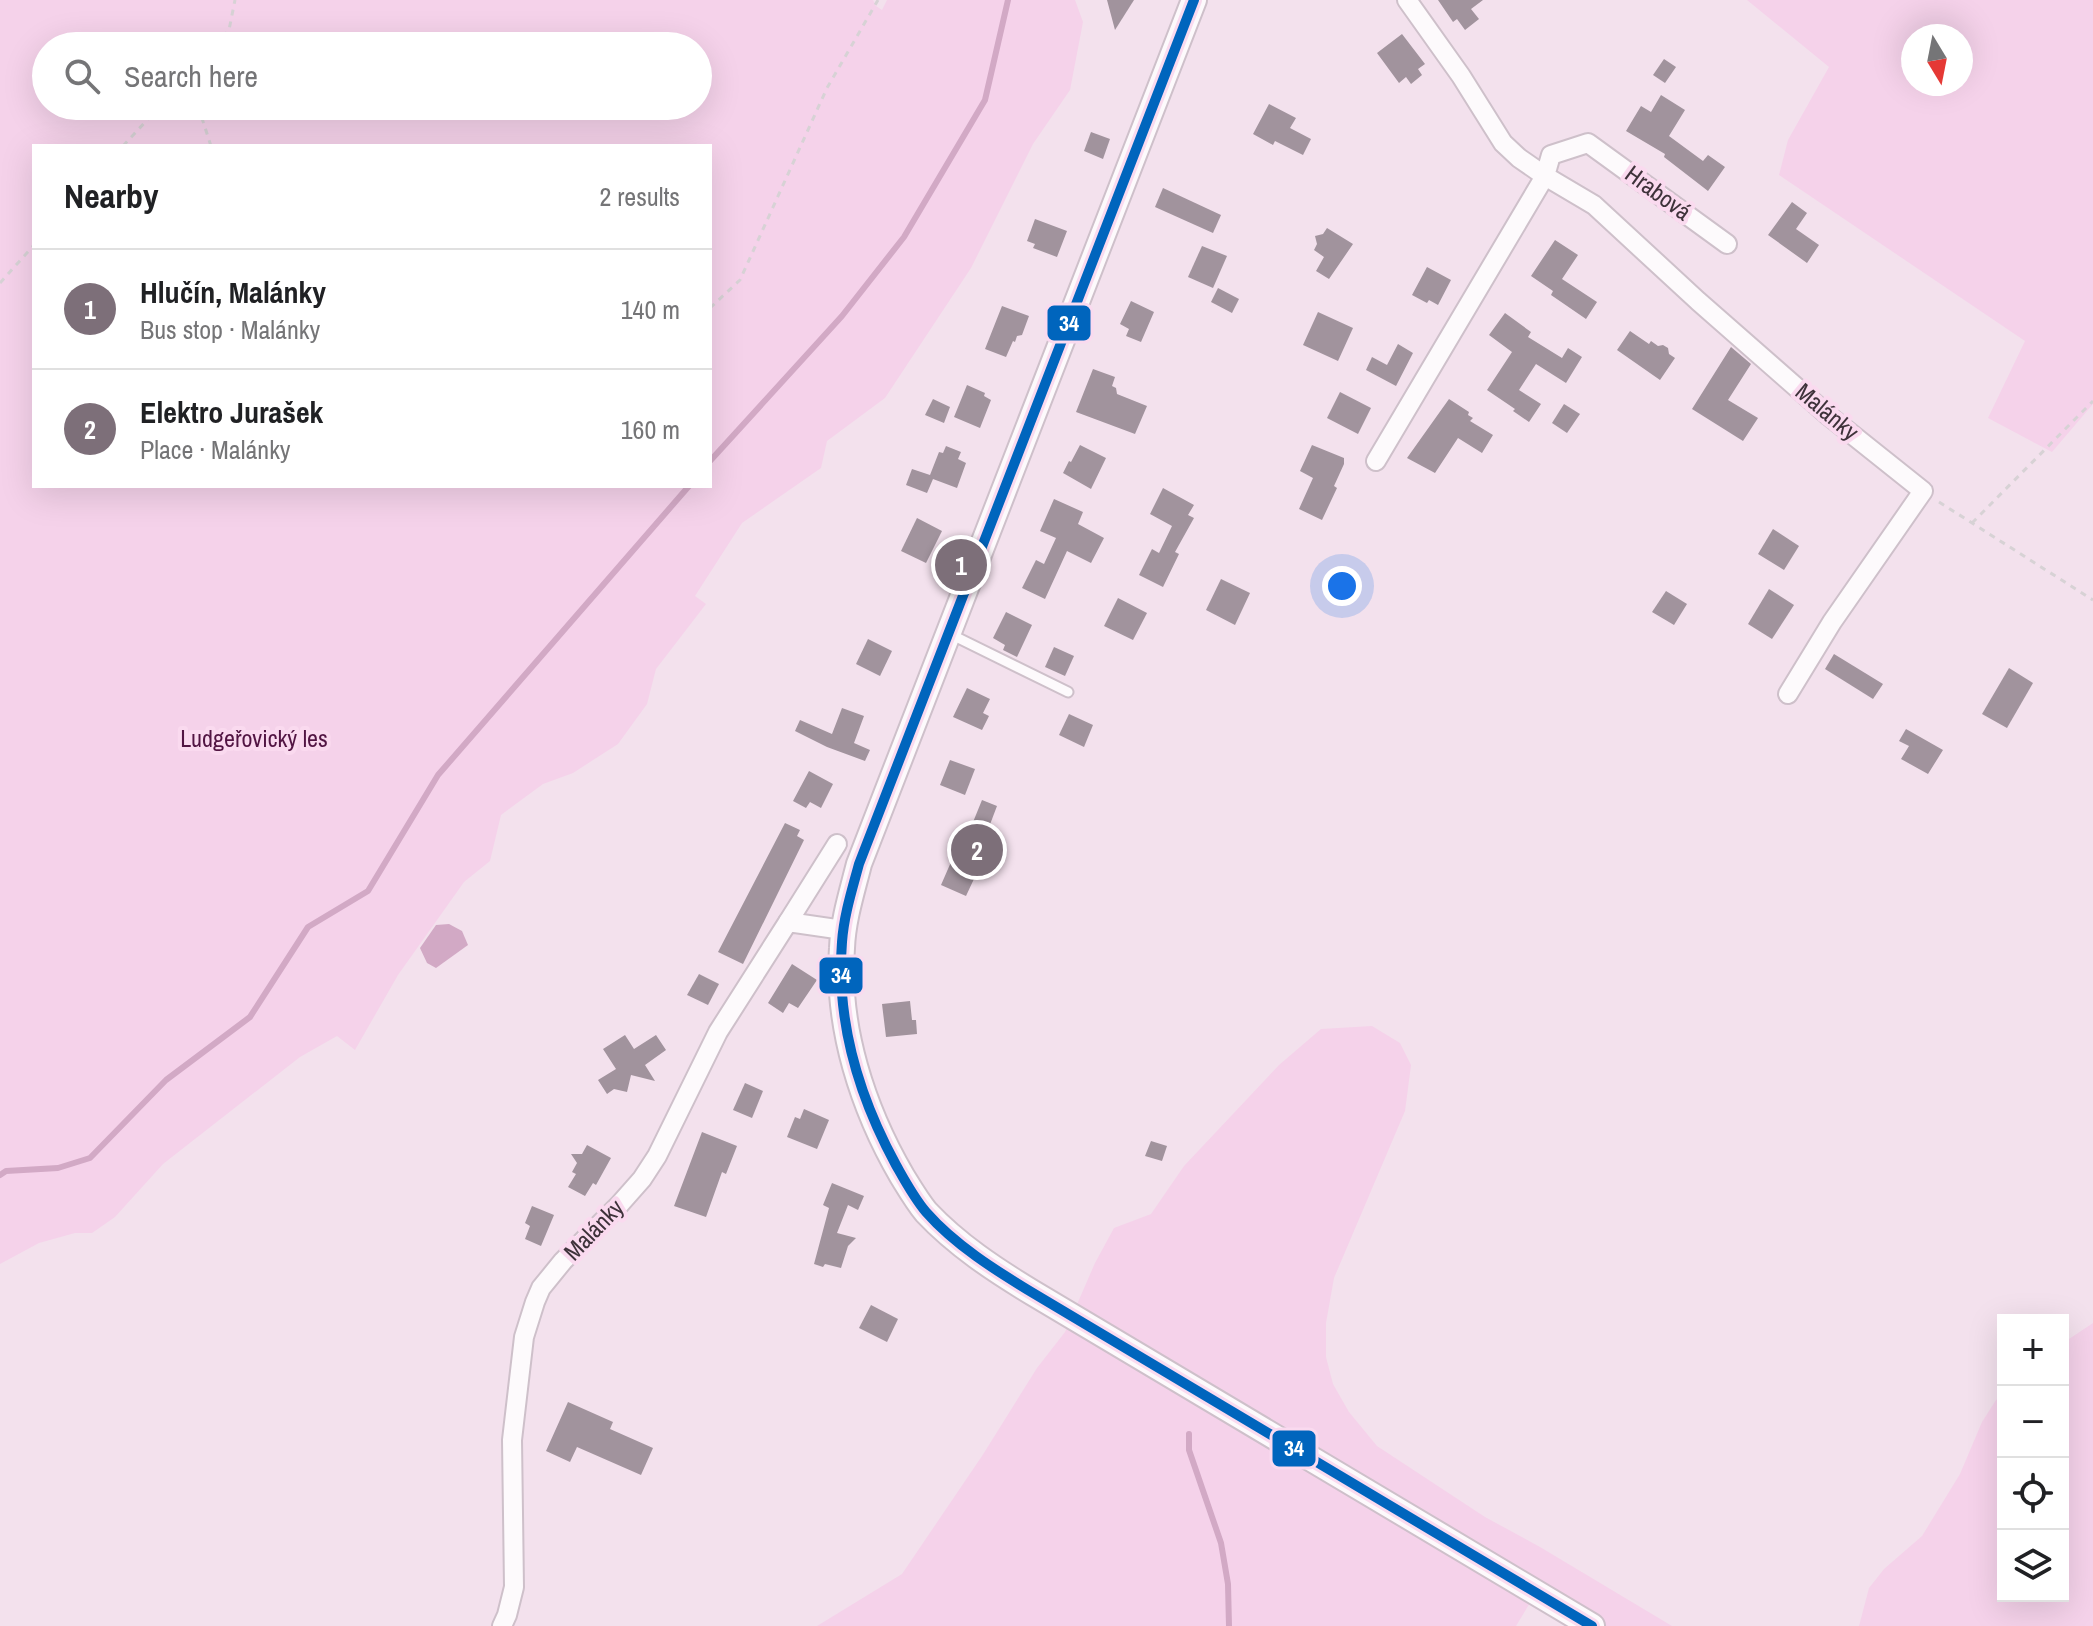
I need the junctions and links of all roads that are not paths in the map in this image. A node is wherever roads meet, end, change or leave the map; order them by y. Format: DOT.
graph roads {
  1 [pos="1194,0"];
  2 [pos="1407,0"];
  3 [pos="1545,176"];
  4 [pos="1727,244"];
  5 [pos="1376,461"];
  6 [pos="950,634"];
  7 [pos="1068,692"];
  8 [pos="1788,694"];
  9 [pos="837,844"];
  10 [pos="788,922"];
  11 [pos="843,930"];
  12 [pos="502,1626"];
  13 [pos="1592,1626"];
  1 -- 6 [label="street"];
  2 -- 3 [label="street, Malánky"];
  3 -- 4 [label="street, Hrabová"];
  3 -- 5 [label="street"];
  3 -- 8 [label="street, Malánky"];
  6 -- 7 [label="lane"];
  6 -- 11 [label="street"];
  9 -- 10 [label="street, Malánky"];
  10 -- 11 [label="street"];
  10 -- 12 [label="street, Malánky"];
  11 -- 13 [label="street"];
}
